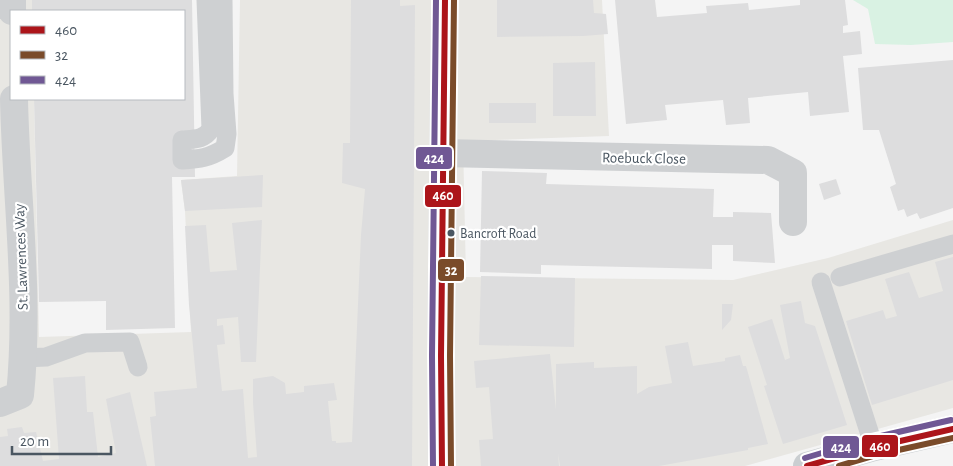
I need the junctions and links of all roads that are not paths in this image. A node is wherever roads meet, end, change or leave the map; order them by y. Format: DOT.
graph roads {
  1 [pos="206,0"];
  2 [pos="223,0"];
  3 [pos="445,0"];
  4 [pos="14,100"];
  5 [pos="443,153"];
  6 [pos="793,222"];
  7 [pos="953,244"];
  8 [pos="840,277"];
  9 [pos="821,282"];
  10 [pos="24,358"];
  11 [pos="138,367"];
  12 [pos="10,399"];
  13 [pos="953,429"];
  14 [pos="874,447"];
  15 [pos="442,466"];
  16 [pos="807,466"];
  1 -- 2 [label="lane"];
  3 -- 5 [label="main road"];
  4 -- 10 [label="street, St. Lawrences Way"];
  5 -- 6 [label="street, Roebuck Close"];
  5 -- 15 [label="main road"];
  7 -- 8 [label="lane"];
  9 -- 14 [label="lane"];
  10 -- 11 [label="lane"];
  10 -- 12 [label="street, St. Lawrences Way"];
  13 -- 14 [label="main road"];
  14 -- 16 [label="main road"];
}
